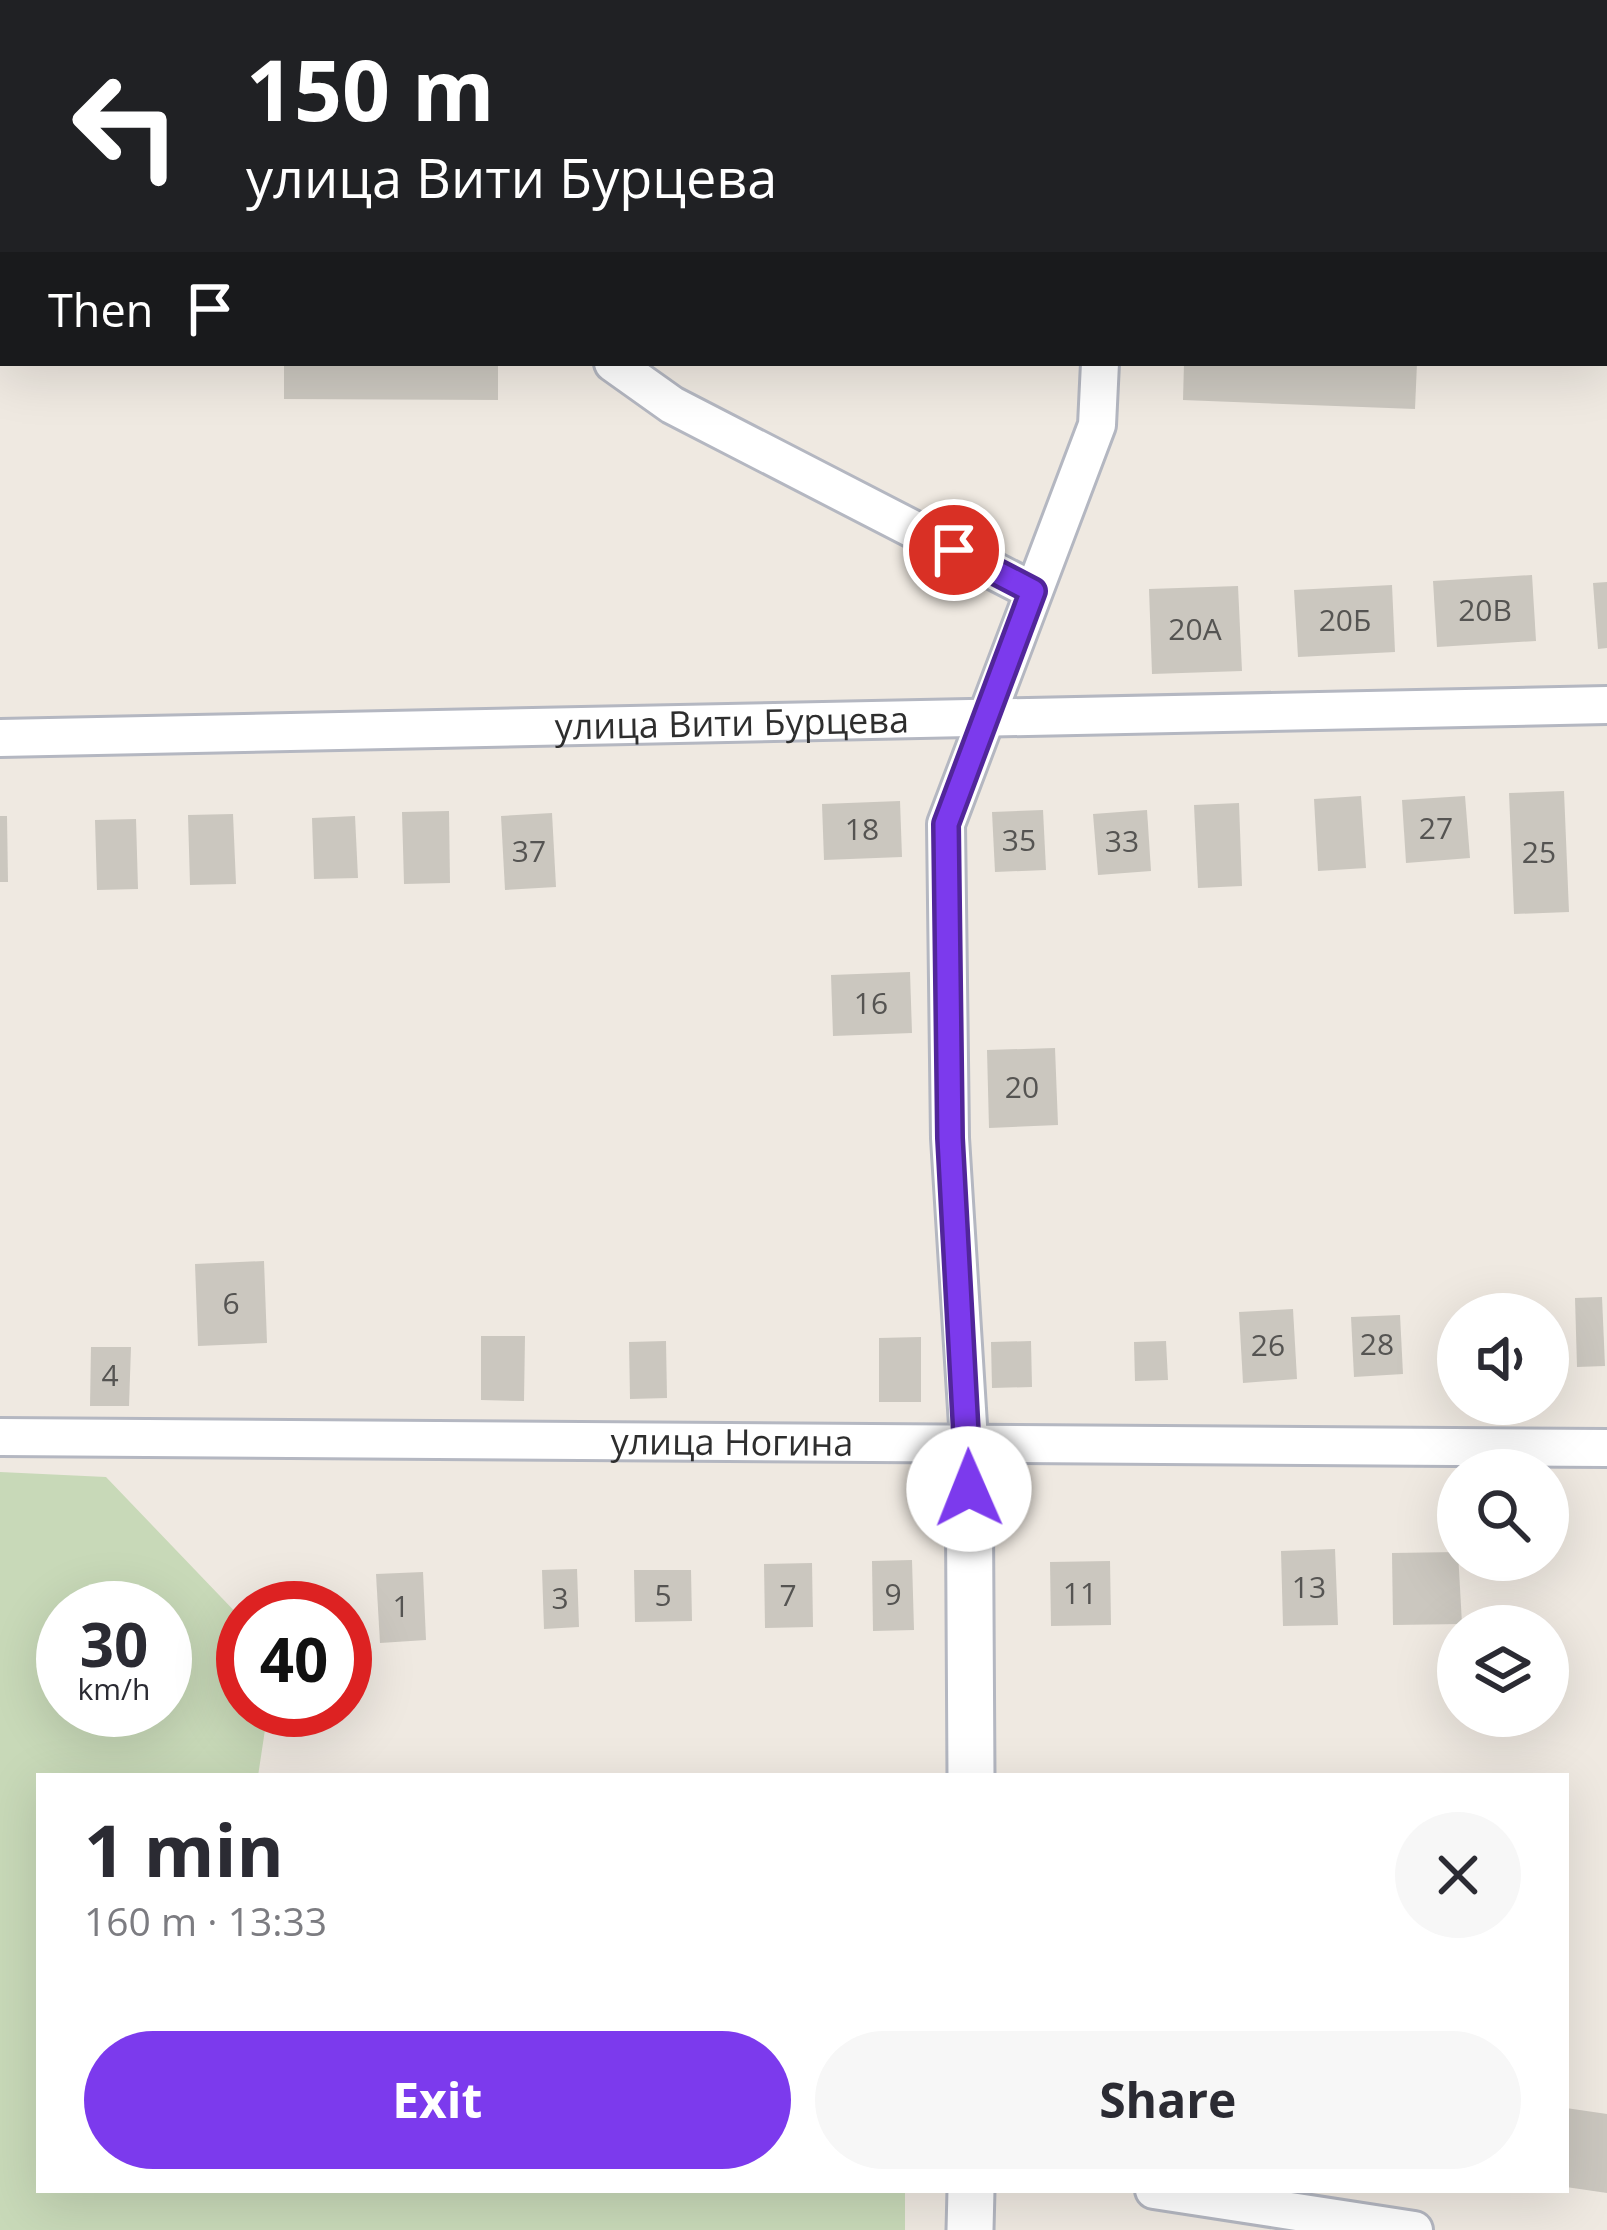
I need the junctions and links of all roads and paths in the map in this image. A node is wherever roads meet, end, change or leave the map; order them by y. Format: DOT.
graph roads {
  1 [pos="617,366"];
  2 [pos="1100,366"];
  3 [pos="1033,591"];
  4 [pos="1607,705"];
  5 [pos="985,716"];
  6 [pos="0,738"];
  7 [pos="0,1437"];
  8 [pos="969,1441"];
  9 [pos="1607,1448"];
  10 [pos="970,1773"];
  11 [pos="971,2193"];
  12 [pos="1174,2193"];
  13 [pos="970,2230"];
  14 [pos="1414,2230"];
  1 -- 3 [label="street"];
  2 -- 3 [label="street"];
  3 -- 5 [label="street"];
  4 -- 5 [label="street, улица Вити Бурцева"];
  5 -- 6 [label="street, улица Вити Бурцева"];
  5 -- 8 [label="street"];
  7 -- 8 [label="street, улица Ногина"];
  8 -- 9 [label="street, улица Ногина"];
  8 -- 10 [label="street"];
  11 -- 13 [label="street"];
  12 -- 14 [label="street"];
}
